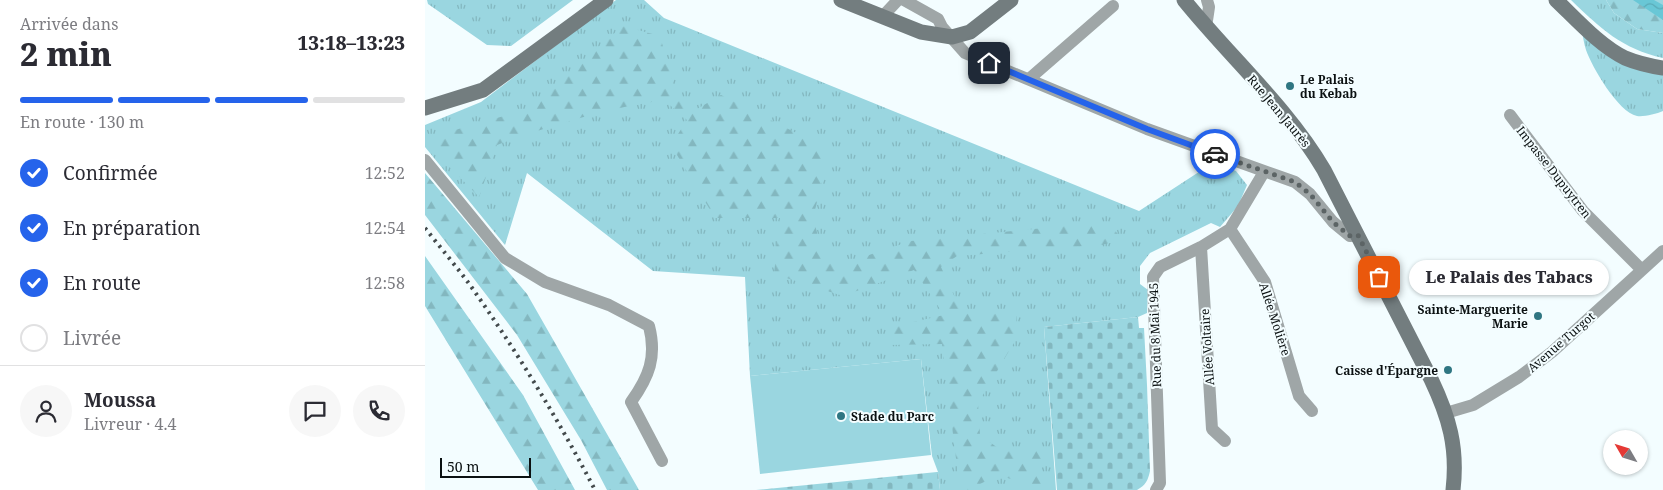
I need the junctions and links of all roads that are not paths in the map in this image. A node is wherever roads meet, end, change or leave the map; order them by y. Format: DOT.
graph roads {
  1 [pos="607,0"];
  2 [pos="841,0"];
  3 [pos="898,0"];
  4 [pos="904,0"];
  5 [pos="1011,0"];
  6 [pos="1183,0"];
  7 [pos="1207,0"];
  8 [pos="1556,0"];
  9 [pos="1113,6"];
  10 [pos="883,16"];
  11 [pos="1206,27"];
  12 [pos="952,38"];
  13 [pos="1663,68"];
  14 [pos="1029,79"];
  15 [pos="425,108"];
  16 [pos="1510,115"];
  17 [pos="425,160"];
  18 [pos="1265,172"];
  19 [pos="1230,229"];
  20 [pos="1358,235"];
  21 [pos="1201,247"];
  22 [pos="1663,251"];
  23 [pos="1642,270"];
  24 [pos="1312,411"];
  25 [pos="1446,413"];
  26 [pos="1225,441"];
  27 [pos="662,461"];
  28 [pos="1156,490"];
  29 [pos="1453,490"];
  1 -- 15 [label="main road"];
  2 -- 10 [label="main road"];
  3 -- 10 [label="street"];
  4 -- 12 [label="street"];
  5 -- 12 [label="main road"];
  6 -- 11 [label="main road, Rue Jean Jaurès"];
  7 -- 11 [label="street"];
  8 -- 13 [label="main road"];
  9 -- 14 [label="street"];
  10 -- 12 [label="main road"];
  11 -- 20 [label="main road, Rue Jean Jaurès"];
  12 -- 14 [label="street"];
  14 -- 18 [label="street"];
  16 -- 23 [label="street, Impasse Dupuytren"];
  17 -- 27 [label="street"];
  18 -- 19 [label="street, Rue du 8 Mai 1945"];
  18 -- 20 [label="street"];
  19 -- 21 [label="street, Rue du 8 Mai 1945"];
  19 -- 24 [label="street, Allée Molière"];
  20 -- 25 [label="main road, Rue Jean Jaurès"];
  21 -- 26 [label="street, Allée Voltaire"];
  21 -- 28 [label="street, Rue du 8 Mai 1945"];
  22 -- 23 [label="street, Avenue Turgot"];
  23 -- 25 [label="street, Avenue Turgot"];
  25 -- 29 [label="main road, Rue Jean Jaurès"];
}
